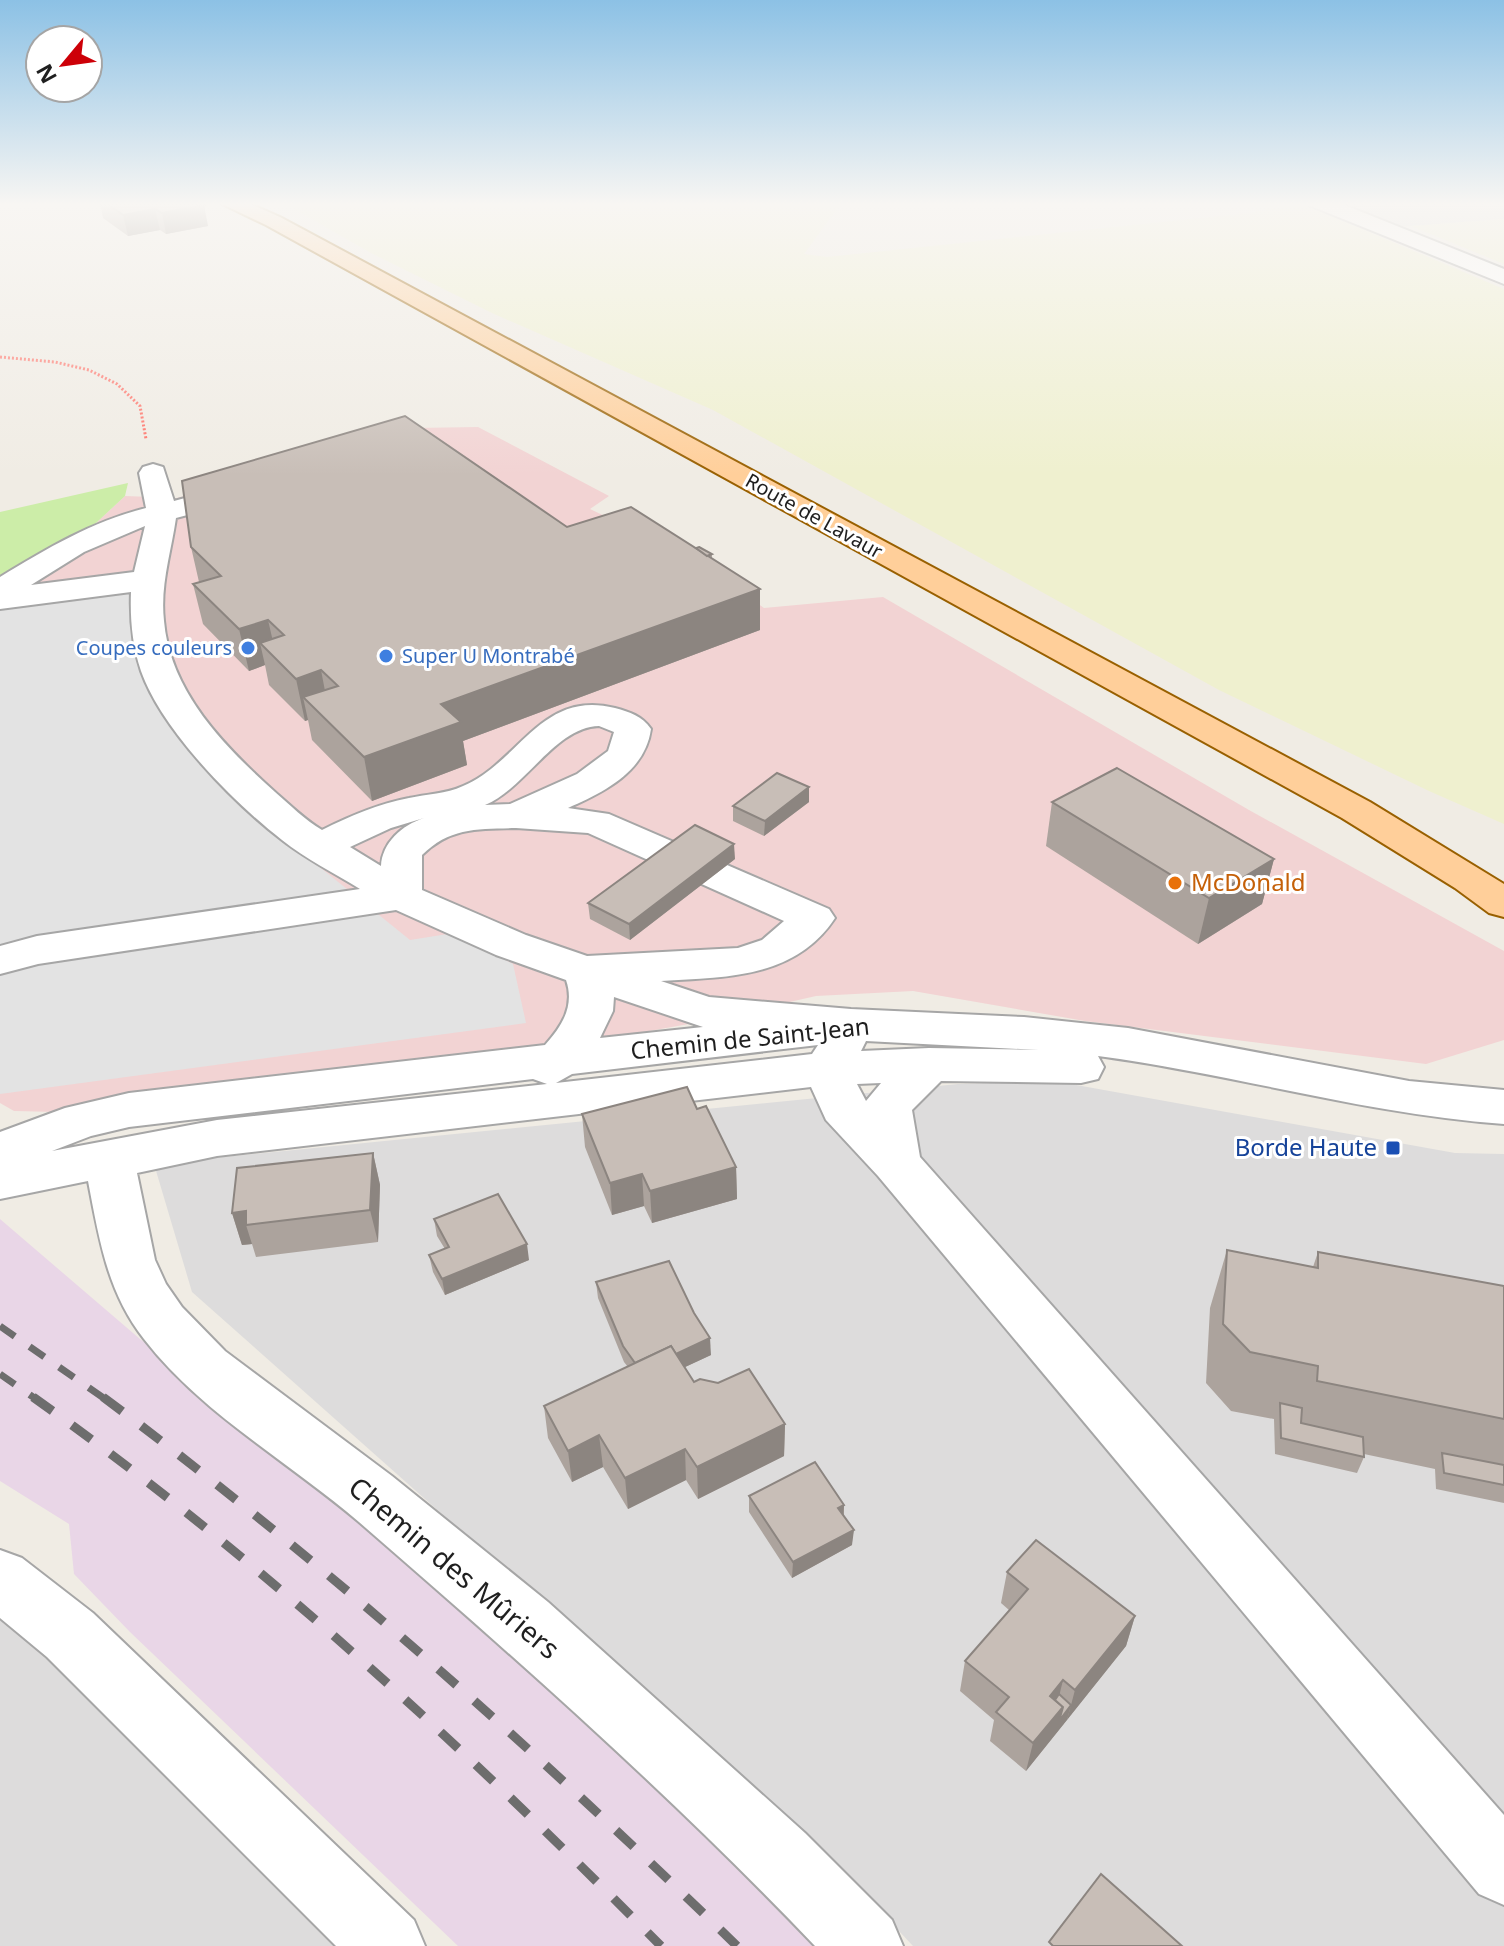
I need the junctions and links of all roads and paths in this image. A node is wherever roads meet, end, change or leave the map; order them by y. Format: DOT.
graph roads {
  1 [pos="409,293"];
  2 [pos="0,357"];
  3 [pos="153,473"];
  4 [pos="205,502"];
  5 [pos="162,514"];
  6 [pos="147,580"];
  7 [pos="0,591"];
  8 [pos="0,599"];
  9 [pos="1356,810"];
  10 [pos="516,816"];
  11 [pos="320,848"];
  12 [pos="1504,872"];
  13 [pos="401,896"];
  14 [pos="1504,904"];
  15 [pos="0,960"];
  16 [pos="584,971"];
  17 [pos="851,1025"];
  18 [pos="561,1057"];
  19 [pos="929,1064"];
  20 [pos="828,1069"];
  21 [pos="517,1102"];
  22 [pos="1504,1107"];
  23 [pos="1504,1137"];
  24 [pos="11,1140"];
  25 [pos="95,1161"];
  26 [pos="896,1163"];
  27 [pos="0,1180"];
  28 [pos="0,1579"];
  29 [pos="1504,1869"];
  30 [pos="388,1946"];
  31 [pos="866,1946"];
  1 -- 9 [label="main road, Route de Lavaur"];
  2 -- 3 [label="path"];
  3 -- 5 [label="street"];
  4 -- 5 [label="street"];
  5 -- 6 [label="street"];
  5 -- 7 [label="street"];
  6 -- 8 [label="street"];
  6 -- 11 [label="street"];
  9 -- 12 [label="main road, Route de Lavaur"];
  9 -- 14 [label="main road, Route de Lavaur"];
  10 -- 11 [label="street"];
  10 -- 13 [label="street"];
  10 -- 16 [label="street"];
  11 -- 13 [label="street"];
  13 -- 15 [label="street"];
  13 -- 16 [label="street"];
  16 -- 17 [label="street"];
  16 -- 18 [label="street"];
  17 -- 18 [label="street, Chemin de Saint-Jean"];
  17 -- 20 [label="street"];
  17 -- 22 [label="street, Chemin de Saint-Jean"];
  18 -- 21 [label="street"];
  18 -- 24 [label="street, Chemin de Saint-Jean"];
  19 -- 20 [label="street, Chemin de Saint-Jean"];
  19 -- 23 [label="street, Chemin de Saint-Jean"];
  19 -- 26 [label="street"];
  20 -- 21 [label="street, Chemin de Saint-Jean"];
  20 -- 26 [label="street"];
  21 -- 25 [label="street, Chemin de Saint-Jean"];
  24 -- 25 [label="street"];
  25 -- 27 [label="street, Chemin de Saint-Jean"];
  25 -- 31 [label="street, Chemin des Mûriers"];
  26 -- 29 [label="street"];
  28 -- 30 [label="street"];
}
